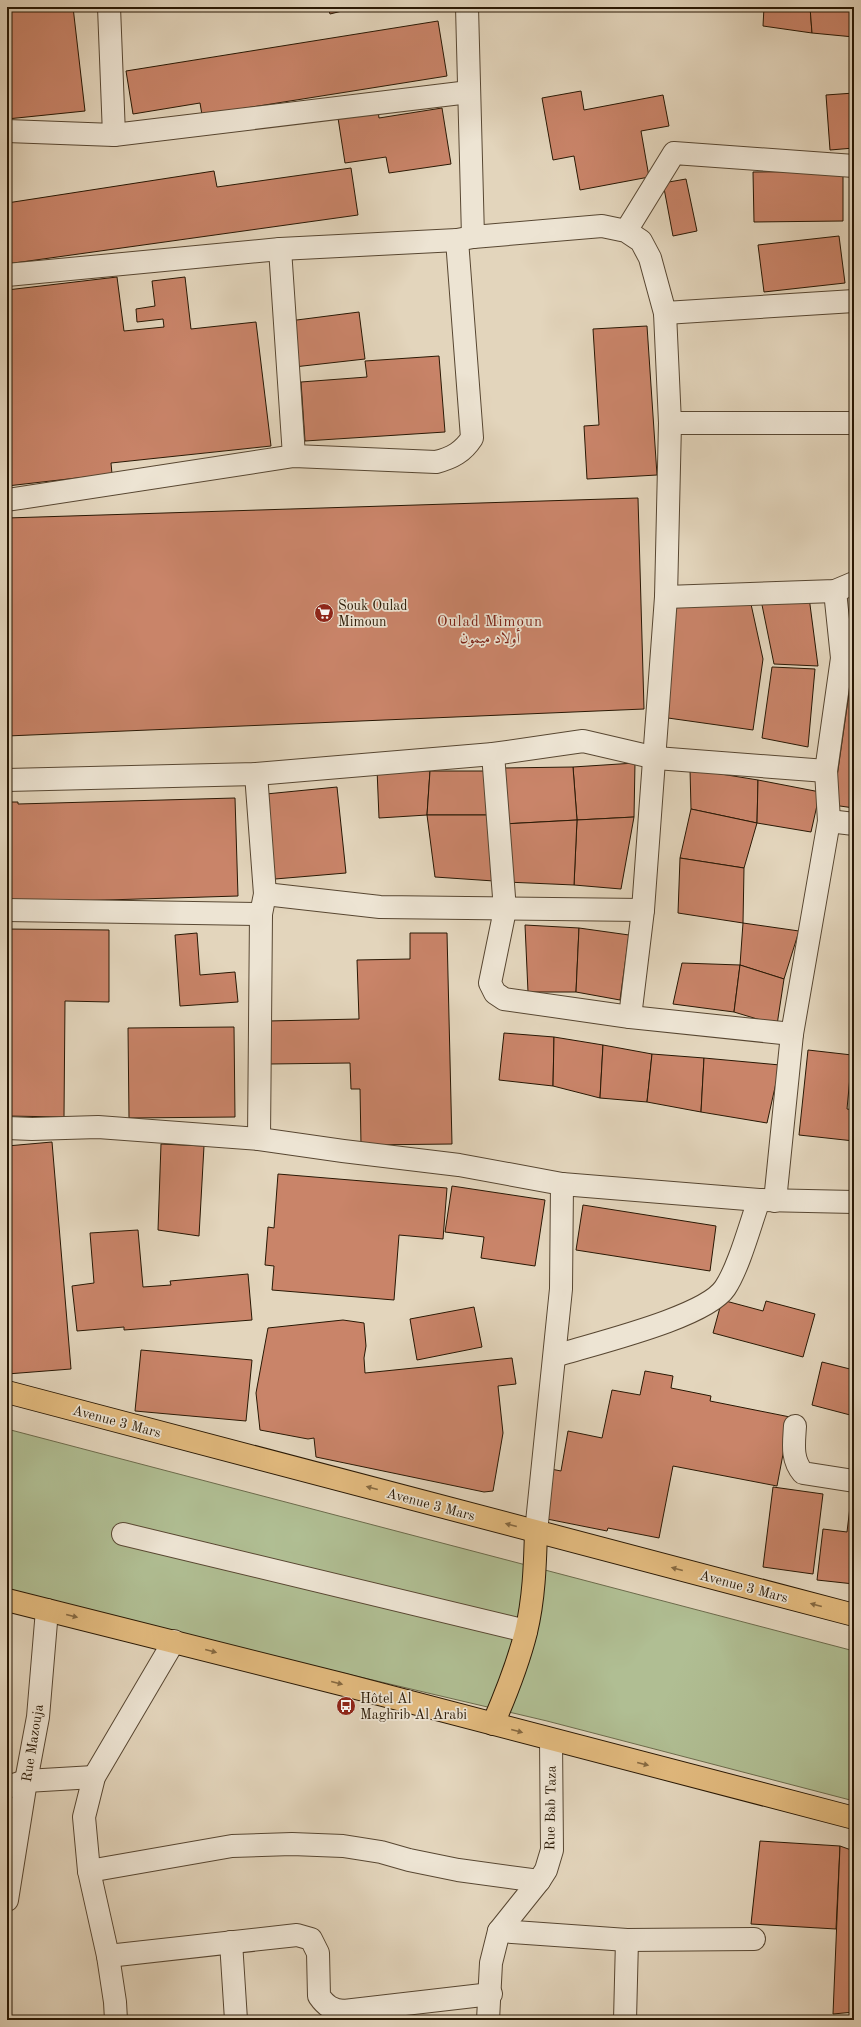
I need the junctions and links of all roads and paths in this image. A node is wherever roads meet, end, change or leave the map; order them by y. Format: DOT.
graph roads {
  1 [pos="109,7"];
  2 [pos="467,7"];
  3 [pos="469,92"];
  4 [pos="7,131"];
  5 [pos="114,135"];
  6 [pos="854,166"];
  7 [pos="626,231"];
  8 [pos="465,239"];
  9 [pos="280,249"];
  10 [pos="7,274"];
  11 [pos="854,300"];
  12 [pos="665,313"];
  13 [pos="670,423"];
  14 [pos="854,423"];
  15 [pos="294,456"];
  16 [pos="7,500"];
  17 [pos="845,587"];
  18 [pos="666,597"];
  19 [pos="848,659"];
  20 [pos="493,754"];
  21 [pos="656,758"];
  22 [pos="826,772"];
  23 [pos="256,774"];
  24 [pos="7,780"];
  25 [pos="829,821"];
  26 [pos="854,824"];
  27 [pos="263,904"];
  28 [pos="7,910"];
  29 [pos="505,910"];
  30 [pos="643,910"];
  31 [pos="630,1017"];
  32 [pos="792,1034"];
  33 [pos="7,1128"];
  34 [pos="259,1139"];
  35 [pos="562,1184"];
  36 [pos="767,1200"];
  37 [pos="854,1202"];
  38 [pos="555,1356"];
  39 [pos="7,1392"];
  40 [pos="795,1426"];
  41 [pos="854,1481"];
  42 [pos="536,1532"];
  43 [pos="123,1534"];
  44 [pos="7,1600"];
  45 [pos="47,1610"];
  46 [pos="854,1615"];
  47 [pos="526,1631"];
  48 [pos="174,1641"];
  49 [pos="493,1724"];
  50 [pos="551,1740"];
  51 [pos="94,1777"];
  52 [pos="16,1784"];
  53 [pos="854,1818"];
  54 [pos="89,1871"];
  55 [pos="539,1880"];
  56 [pos="7,1900"];
  57 [pos="500,1931"];
  58 [pos="754,1939"];
  59 [pos="627,1940"];
  60 [pos="231,1942"];
  61 [pos="108,1956"];
  62 [pos="491,1994"];
  63 [pos="116,2020"];
  64 [pos="236,2020"];
  65 [pos="488,2020"];
  66 [pos="625,2020"];
  1 -- 5 [label="street"];
  2 -- 3 [label="street"];
  3 -- 5 [label="street"];
  3 -- 8 [label="street"];
  4 -- 5 [label="street"];
  6 -- 7 [label="street"];
  7 -- 8 [label="street"];
  7 -- 12 [label="street"];
  8 -- 9 [label="street"];
  8 -- 15 [label="street"];
  9 -- 10 [label="street"];
  9 -- 15 [label="street"];
  11 -- 12 [label="street"];
  12 -- 13 [label="street"];
  13 -- 14 [label="street"];
  13 -- 18 [label="street"];
  15 -- 16 [label="street"];
  17 -- 18 [label="street"];
  17 -- 19 [label="street"];
  18 -- 21 [label="street"];
  19 -- 22 [label="street"];
  20 -- 21 [label="street"];
  20 -- 23 [label="street"];
  20 -- 29 [label="street"];
  21 -- 22 [label="street"];
  21 -- 30 [label="street"];
  22 -- 25 [label="street"];
  23 -- 24 [label="street"];
  23 -- 27 [label="street"];
  25 -- 26 [label="street"];
  25 -- 32 [label="street"];
  27 -- 28 [label="street"];
  27 -- 29 [label="street"];
  27 -- 34 [label="street"];
  29 -- 30 [label="street"];
  29 -- 31 [label="street"];
  30 -- 31 [label="street"];
  31 -- 32 [label="street"];
  32 -- 36 [label="street"];
  33 -- 34 [label="street"];
  34 -- 35 [label="street"];
  35 -- 36 [label="street"];
  35 -- 38 [label="street"];
  36 -- 37 [label="street"];
  36 -- 38 [label="street"];
  38 -- 42 [label="street"];
  42 -- 39 [label="main road, Avenue 3 Mars, one-way"];
  40 -- 41 [label="street"];
  46 -- 42 [label="main road, Avenue 3 Mars, one-way"];
  42 -- 47 [label="main road"];
  43 -- 47 [label="street"];
  44 -- 45 [label="main road"];
  45 -- 48 [label="main road, one-way"];
  45 -- 52 [label="street, Rue Mazouja"];
  47 -- 49 [label="main road"];
  48 -- 49 [label="main road, one-way"];
  48 -- 51 [label="street"];
  49 -- 50 [label="main road, one-way"];
  50 -- 53 [label="main road, one-way"];
  50 -- 55 [label="street, Rue Bab Taza"];
  51 -- 52 [label="street"];
  51 -- 54 [label="street"];
  52 -- 56 [label="street, Rue Mazouja"];
  54 -- 55 [label="street"];
  54 -- 61 [label="street"];
  55 -- 57 [label="street, Rue Bab Taza"];
  57 -- 59 [label="street"];
  57 -- 62 [label="street"];
  58 -- 59 [label="street"];
  59 -- 66 [label="street"];
  60 -- 61 [label="street"];
  60 -- 62 [label="street"];
  60 -- 64 [label="street"];
  61 -- 63 [label="street"];
  62 -- 65 [label="street"];
}
